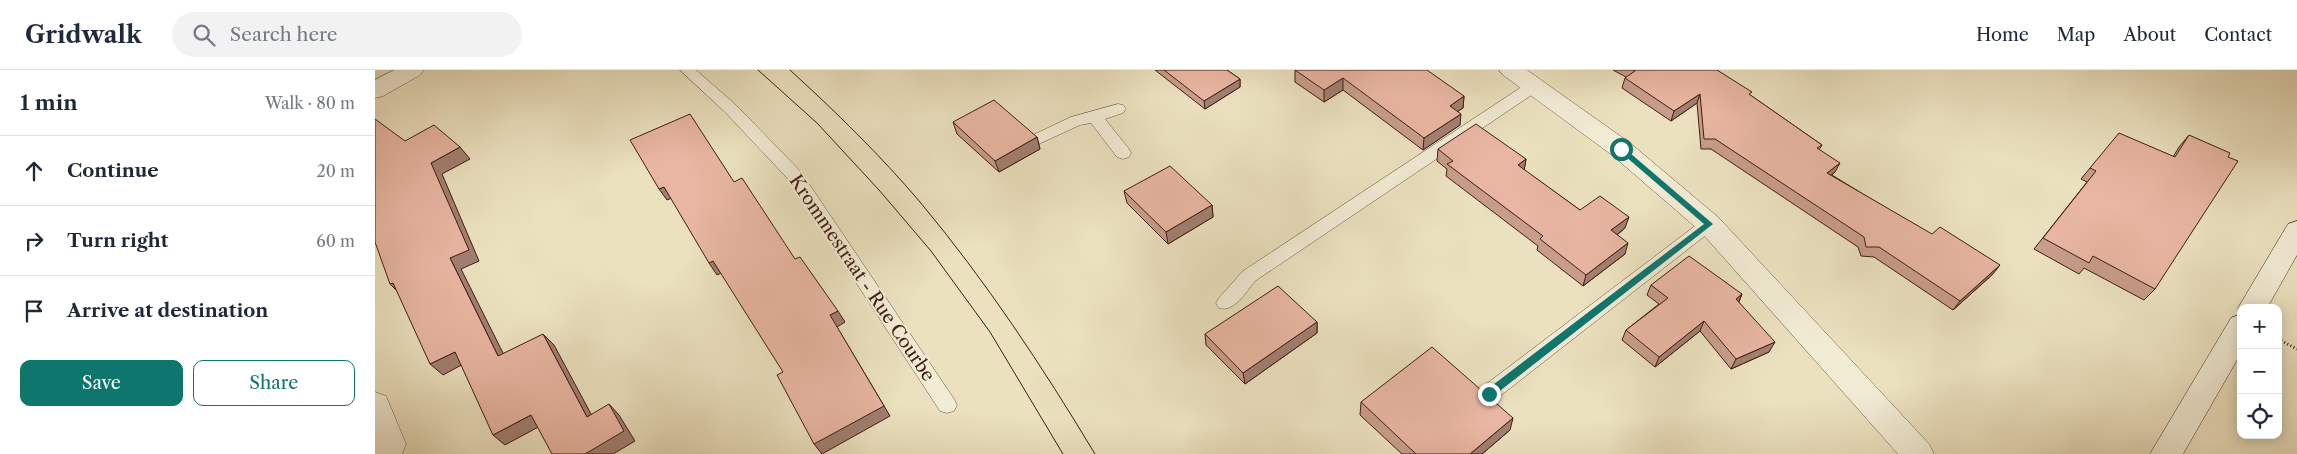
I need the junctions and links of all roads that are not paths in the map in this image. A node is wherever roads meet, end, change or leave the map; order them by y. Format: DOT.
graph roads {
  1 [pos="412,70"];
  2 [pos="687,70"];
  3 [pos="1511,70"];
  4 [pos="1534,86"];
  5 [pos="375,90"];
  6 [pos="1118,109"];
  7 [pos="1095,117"];
  8 [pos="1041,138"];
  9 [pos="1123,153"];
  10 [pos="1709,224"];
  11 [pos="2297,231"];
  12 [pos="1225,304"];
  13 [pos="2254,304"];
  14 [pos="2237,333"];
  15 [pos="1489,394"];
  16 [pos="375,405"];
  17 [pos="947,405"];
  18 [pos="385,454"];
  19 [pos="1918,454"];
  20 [pos="2166,454"];
  1 -- 5 [label="street"];
  2 -- 17 [label="lane, Krommestraat - Rue Courbe"];
  3 -- 4 [label="street"];
  4 -- 10 [label="street"];
  4 -- 12 [label="lane"];
  6 -- 7 [label="lane"];
  7 -- 8 [label="lane"];
  7 -- 9 [label="lane"];
  10 -- 15 [label="lane"];
  10 -- 19 [label="street"];
  11 -- 13 [label="street"];
  14 -- 20 [label="street"];
  16 -- 18 [label="street"];
}
